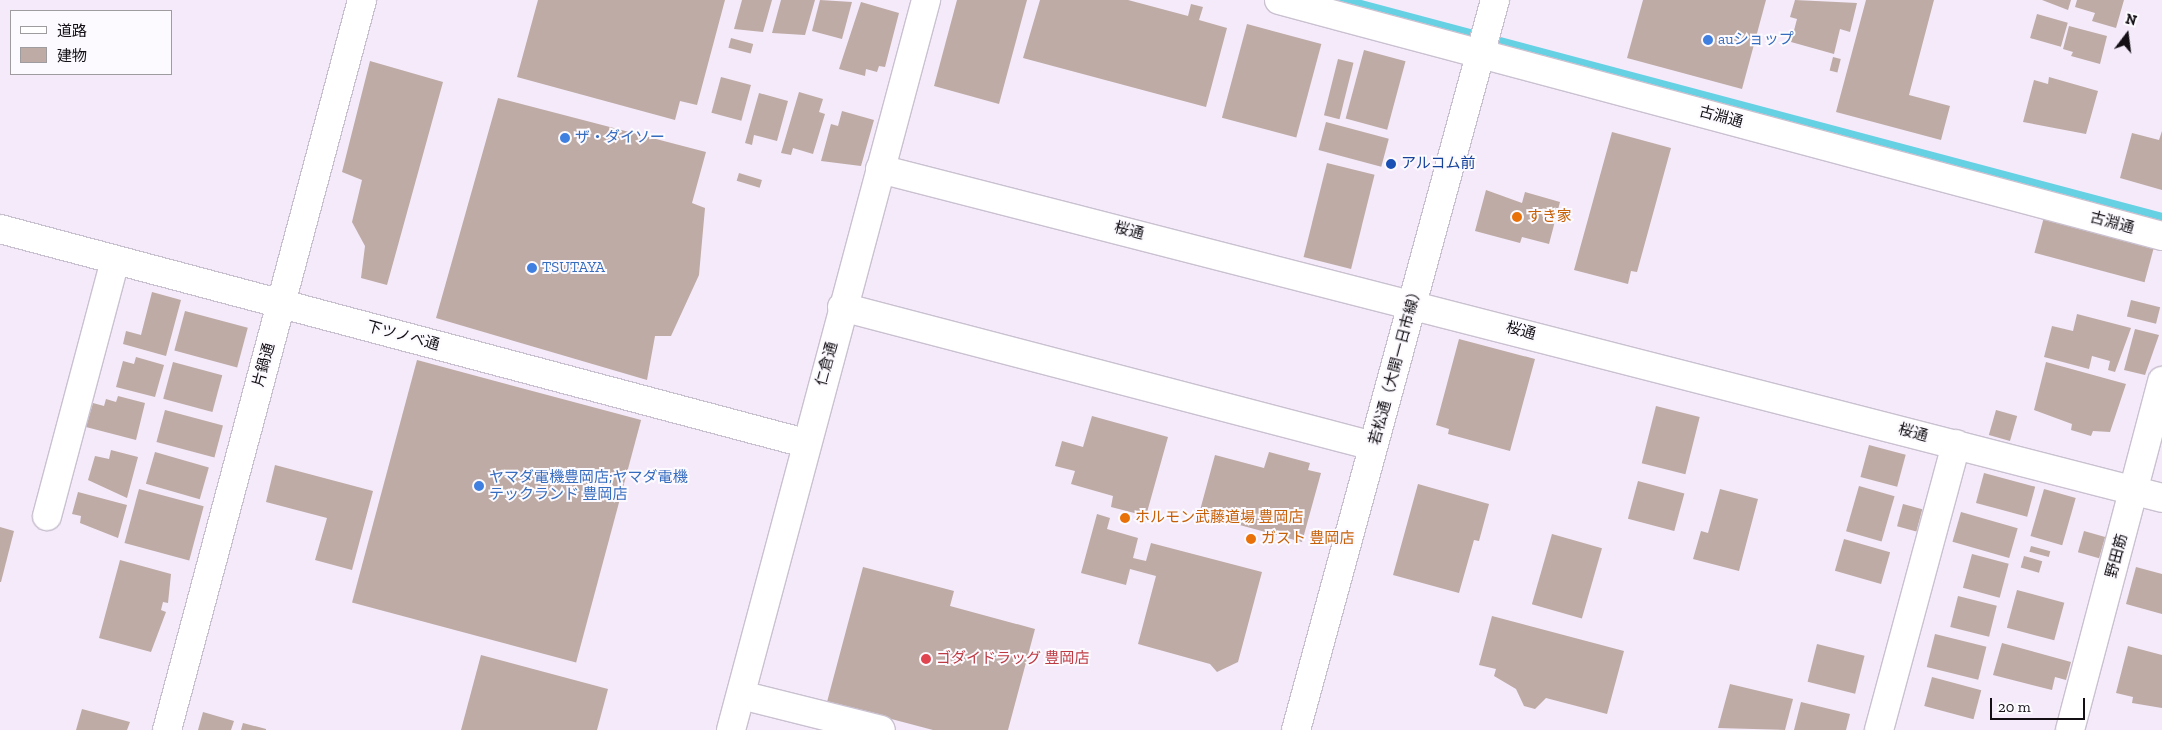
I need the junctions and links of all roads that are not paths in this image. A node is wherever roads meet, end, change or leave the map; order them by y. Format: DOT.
graph roads {
  1 [pos="362,0"];
  2 [pos="926,0"];
  3 [pos="1279,0"];
  4 [pos="1495,0"];
  5 [pos="1481,53"];
  6 [pos="880,169"];
  7 [pos="0,229"];
  8 [pos="2162,236"];
  9 [pos="115,260"];
  10 [pos="1413,303"];
  11 [pos="281,304"];
  12 [pos="842,307"];
  13 [pos="2162,381"];
  14 [pos="805,443"];
  15 [pos="1956,444"];
  16 [pos="1373,446"];
  17 [pos="2134,491"];
  18 [pos="2162,498"];
  19 [pos="47,516"];
  20 [pos="741,695"];
  21 [pos="167,730"];
  22 [pos="731,730"];
  23 [pos="881,730"];
  24 [pos="1296,730"];
  25 [pos="1879,730"];
  26 [pos="2070,730"];
  1 -- 11 [label="street, 片鍋通"];
  2 -- 6 [label="street, 仁倉通"];
  3 -- 5 [label="street, 古淵通"];
  4 -- 5 [label="street, 若松通（大開一日市線）"];
  5 -- 8 [label="street, 古淵通"];
  5 -- 10 [label="street, 若松通（大開一日市線）"];
  6 -- 10 [label="street, 桜通"];
  6 -- 12 [label="street, 仁倉通"];
  7 -- 9 [label="street, 下ツノベ通"];
  9 -- 11 [label="street, 下ツノベ通"];
  9 -- 19 [label="street"];
  10 -- 15 [label="street, 桜通"];
  10 -- 16 [label="street, 若松通（大開一日市線）"];
  11 -- 14 [label="street, 下ツノベ通"];
  11 -- 21 [label="street, 片鍋通"];
  12 -- 14 [label="street, 仁倉通"];
  12 -- 16 [label="street"];
  13 -- 17 [label="street, 野田筋"];
  14 -- 20 [label="street, 仁倉通"];
  15 -- 17 [label="street, 桜通"];
  15 -- 25 [label="street"];
  16 -- 24 [label="street, 若松通（大開一日市線）"];
  17 -- 18 [label="street, 桜通"];
  17 -- 26 [label="street, 野田筋"];
  20 -- 22 [label="street, 仁倉通"];
  20 -- 23 [label="street"];
}
